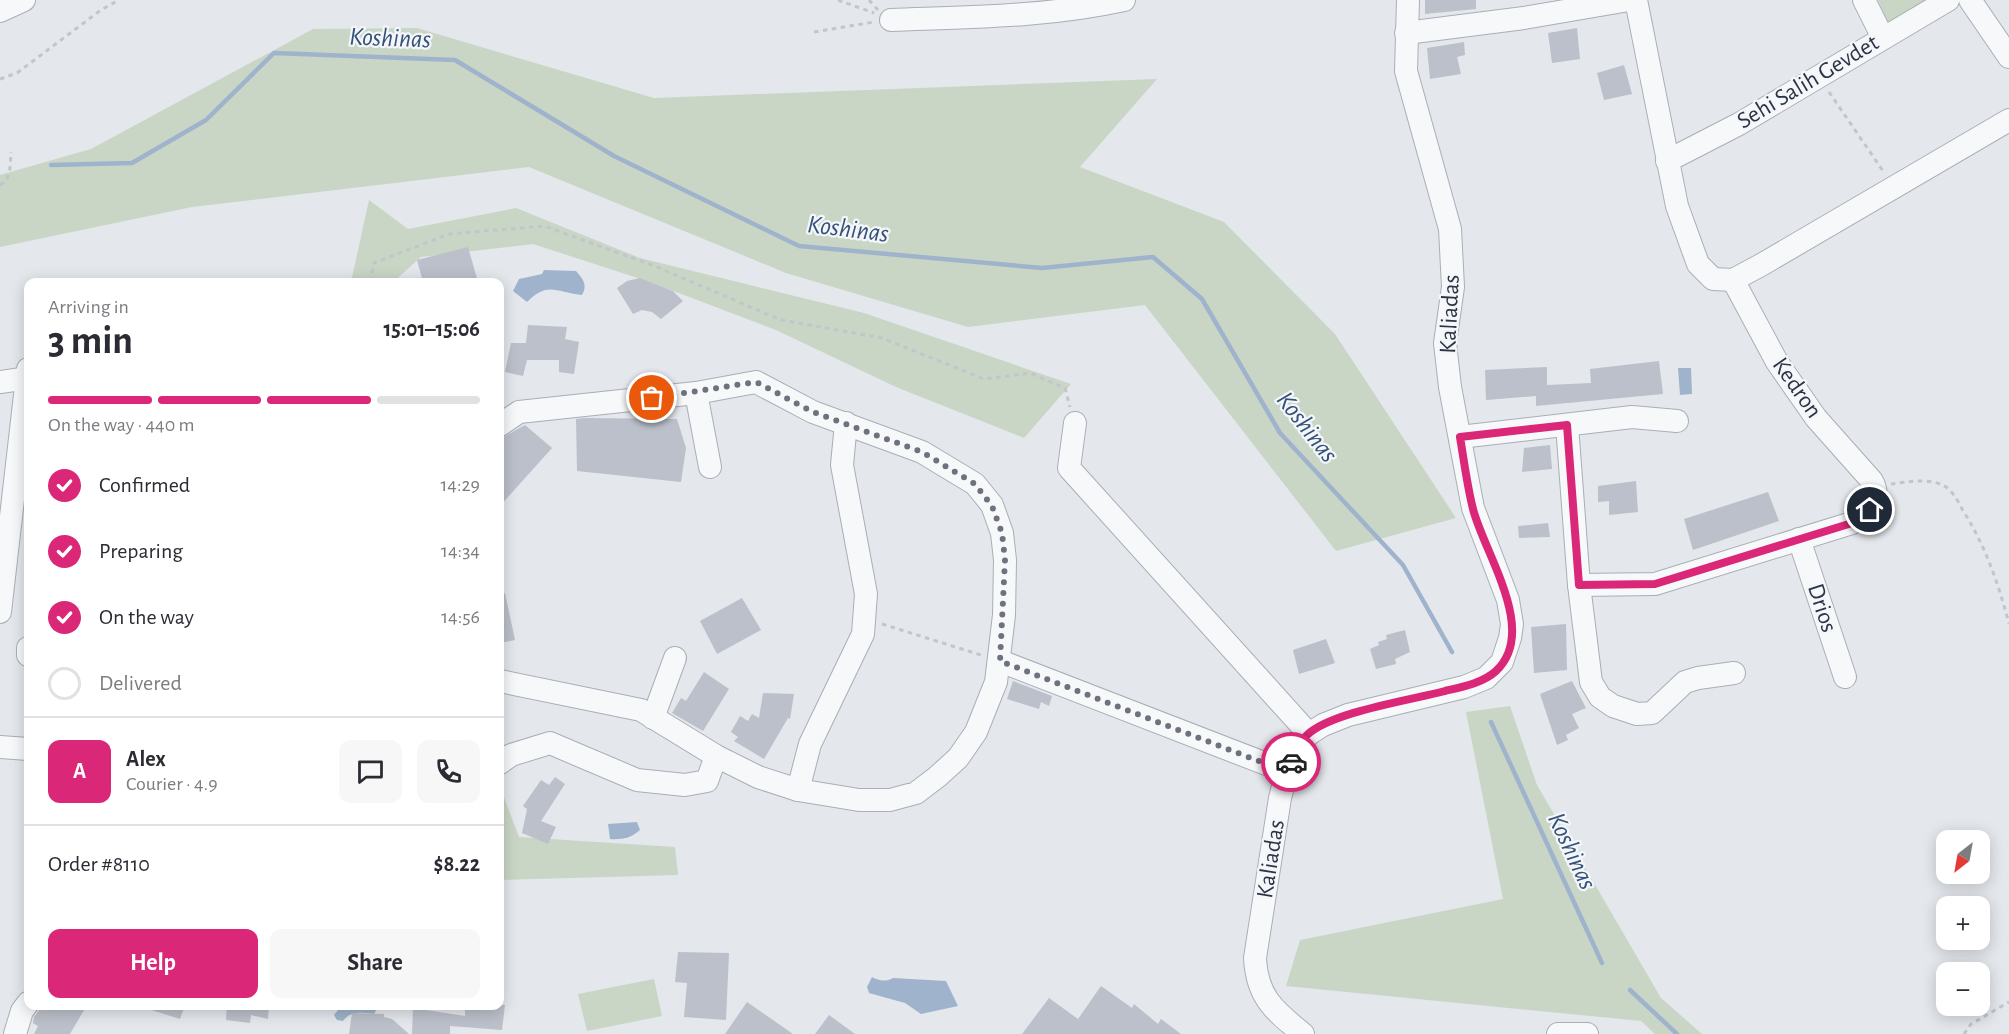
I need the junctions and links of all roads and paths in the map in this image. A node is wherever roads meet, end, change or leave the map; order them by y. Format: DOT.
graph roads {
  1 [pos="24,0"];
  2 [pos="118,0"];
  3 [pos="838,0"];
  4 [pos="1124,0"];
  5 [pos="1408,0"];
  6 [pos="1629,0"];
  7 [pos="1636,0"];
  8 [pos="1864,0"];
  9 [pos="1948,0"];
  10 [pos="1970,0"];
  11 [pos="0,11"];
  12 [pos="887,18"];
  13 [pos="814,32"];
  14 [pos="1406,33"];
  15 [pos="1883,38"];
  16 [pos="2009,57"];
  17 [pos="1819,77"];
  18 [pos="0,79"];
  19 [pos="2009,120"];
  20 [pos="11,152"];
  21 [pos="1667,161"];
  22 [pos="0,185"];
  23 [pos="1895,187"];
  24 [pos="371,278"];
  25 [pos="1733,280"];
  26 [pos="24,376"];
  27 [pos="0,382"];
  28 [pos="696,393"];
  29 [pos="24,409"];
  30 [pos="1677,421"];
  31 [pos="504,422"];
  32 [pos="846,423"];
  33 [pos="1075,423"];
  34 [pos="1567,425"];
  35 [pos="1460,437"];
  36 [pos="710,467"];
  37 [pos="1875,486"];
  38 [pos="1799,539"];
  39 [pos="1579,585"];
  40 [pos="0,612"];
  41 [pos="865,619"];
  42 [pos="2009,624"];
  43 [pos="675,658"];
  44 [pos="1000,661"];
  45 [pos="1734,673"];
  46 [pos="1845,677"];
  47 [pos="504,682"];
  48 [pos="653,718"];
  49 [pos="1309,734"];
  50 [pos="0,747"];
  51 [pos="24,749"];
  52 [pos="716,756"];
  53 [pos="504,760"];
  54 [pos="1287,772"];
  55 [pos="798,790"];
  56 [pos="2009,1002"];
  57 [pos="24,1009"];
  58 [pos="15,1034"];
  59 [pos="1304,1034"];
  60 [pos="1558,1034"];
  61 [pos="1587,1034"];
  62 [pos="1964,1034"];
  1 -- 11 [label="street"];
  2 -- 18 [label="path"];
  3 -- 12 [label="path"];
  4 -- 12 [label="street"];
  5 -- 14 [label="street, Kaliadas"];
  6 -- 14 [label="street"];
  7 -- 21 [label="street"];
  8 -- 15 [label="street"];
  9 -- 15 [label="street, Sehi Salih Gevdet"];
  10 -- 16 [label="street"];
  12 -- 13 [label="path"];
  14 -- 35 [label="street, Kaliadas"];
  15 -- 17 [label="street, Sehi Salih Gevdet"];
  17 -- 21 [label="street, Sehi Salih Gevdet"];
  17 -- 23 [label="path"];
  19 -- 23 [label="street"];
  20 -- 22 [label="path"];
  21 -- 25 [label="street"];
  23 -- 25 [label="street"];
  24 -- 33 [label="path"];
  25 -- 37 [label="street, Kedron"];
  26 -- 27 [label="street"];
  28 -- 31 [label="street"];
  28 -- 32 [label="street"];
  28 -- 36 [label="street"];
  29 -- 40 [label="street"];
  30 -- 34 [label="street"];
  32 -- 41 [label="street"];
  32 -- 44 [label="street"];
  33 -- 49 [label="street"];
  34 -- 35 [label="street"];
  34 -- 39 [label="street"];
  35 -- 49 [label="street, Kaliadas"];
  37 -- 38 [label="street"];
  37 -- 42 [label="path"];
  38 -- 39 [label="street"];
  38 -- 46 [label="street, Drios"];
  39 -- 45 [label="street"];
  41 -- 44 [label="path"];
  41 -- 55 [label="street"];
  43 -- 48 [label="street"];
  44 -- 54 [label="street"];
  44 -- 55 [label="street"];
  47 -- 48 [label="street"];
  48 -- 52 [label="street"];
  49 -- 54 [label="street, Kaliadas"];
  50 -- 51 [label="street"];
  52 -- 53 [label="street"];
  52 -- 55 [label="street"];
  54 -- 59 [label="street, Kaliadas"];
  56 -- 62 [label="path"];
  57 -- 58 [label="street"];
  60 -- 61 [label="street"];
}
